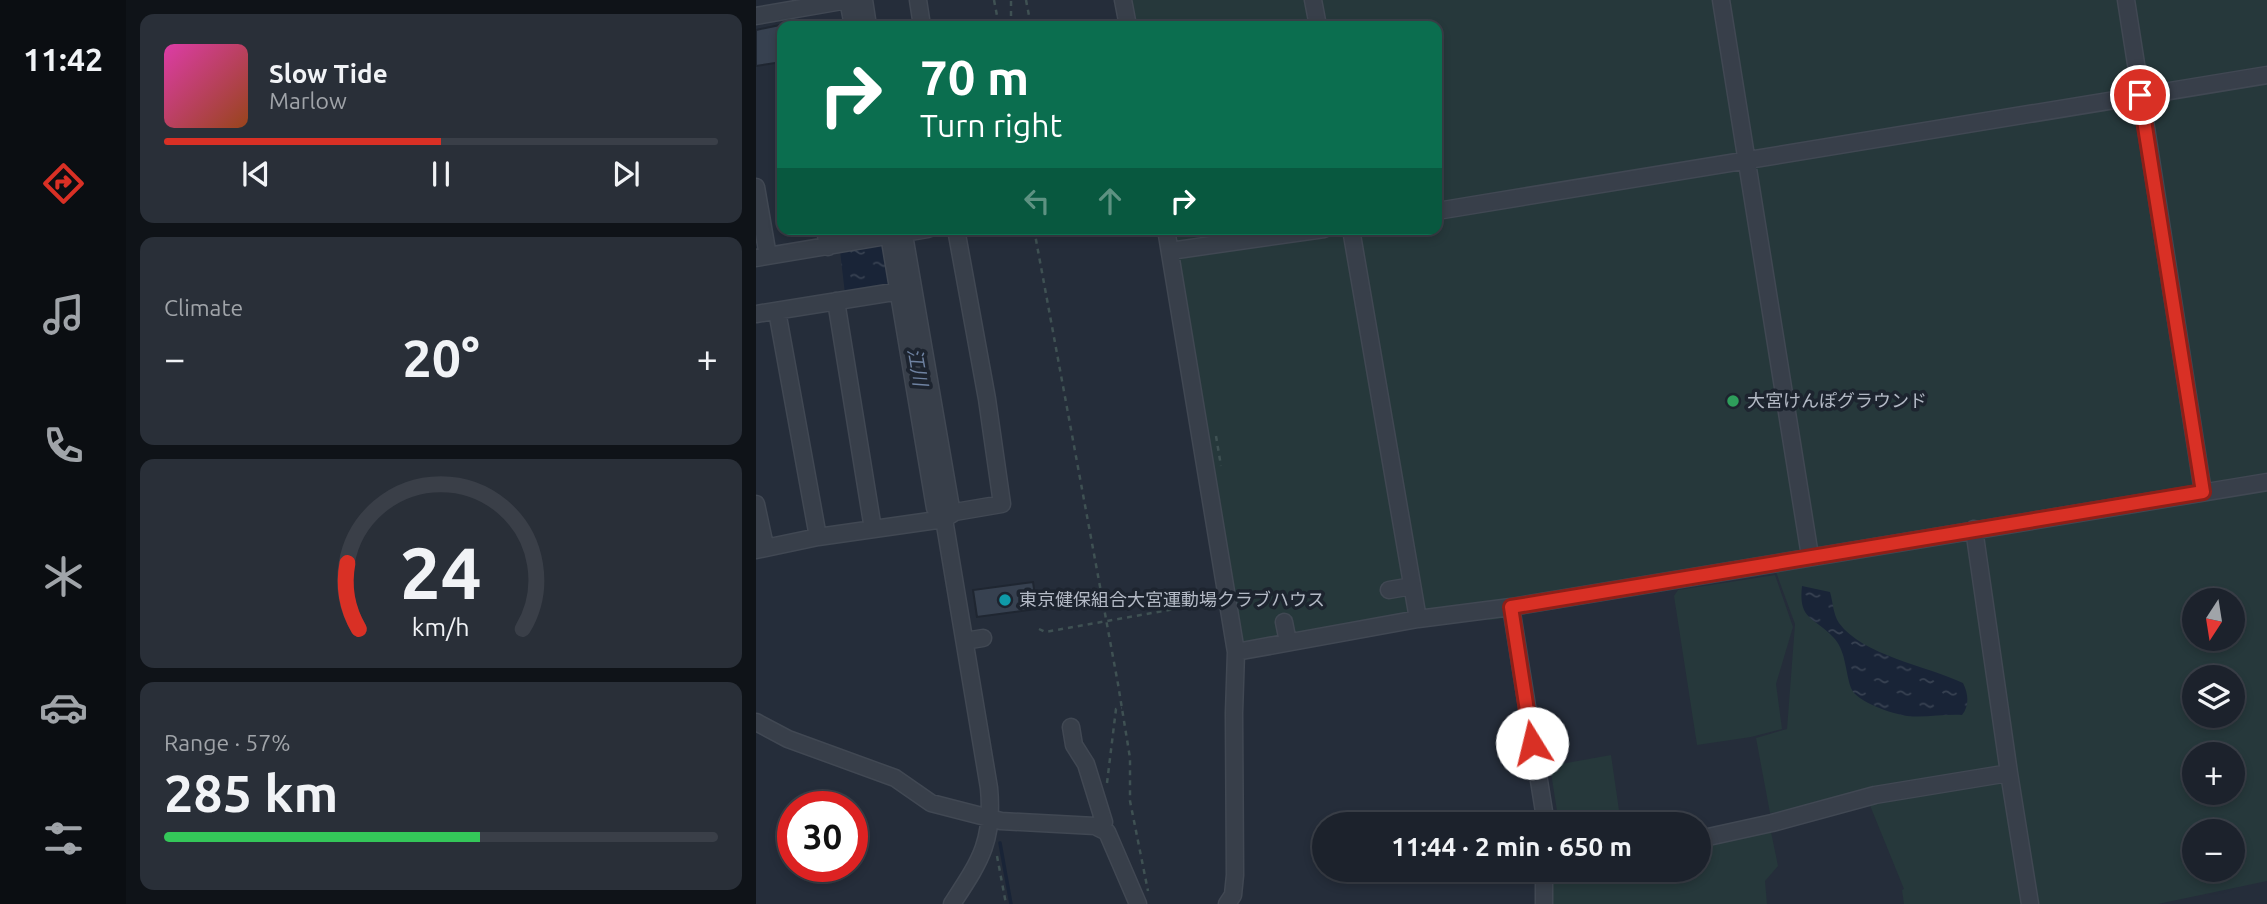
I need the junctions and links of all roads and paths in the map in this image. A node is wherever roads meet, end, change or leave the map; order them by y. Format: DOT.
graph roads {
  1 [pos="848,0"];
  2 [pos="864,0"];
  3 [pos="918,0"];
  4 [pos="994,0"];
  5 [pos="1011,0"];
  6 [pos="1026,0"];
  7 [pos="1123,0"];
  8 [pos="1313,0"];
  9 [pos="1721,0"];
  10 [pos="2126,0"];
  11 [pos="787,12"];
  12 [pos="756,16"];
  13 [pos="852,21"];
  14 [pos="867,21"];
  15 [pos="921,21"];
  16 [pos="998,21"];
  17 [pos="1011,21"];
  18 [pos="1030,21"];
  19 [pos="1127,21"];
  20 [pos="1317,21"];
  21 [pos="2267,75"];
  22 [pos="2140,95"];
  23 [pos="1745,160"];
  24 [pos="756,187"];
  25 [pos="1442,210"];
  26 [pos="826,235"];
  27 [pos="886,235"];
  28 [pos="896,235"];
  29 [pos="957,235"];
  30 [pos="1035,235"];
  31 [pos="1167,235"];
  32 [pos="1282,235"];
  33 [pos="1352,235"];
  34 [pos="828,247"];
  35 [pos="1170,251"];
  36 [pos="762,257"];
  37 [pos="905,290"];
  38 [pos="836,301"];
  39 [pos="777,311"];
  40 [pos="756,314"];
  41 [pos="2267,482"];
  42 [pos="2203,492"];
  43 [pos="756,504"];
  44 [pos="947,517"];
  45 [pos="873,529"];
  46 [pos="1974,529"];
  47 [pos="818,537"];
  48 [pos="761,548"];
  49 [pos="1810,556"];
  50 [pos="1412,586"];
  51 [pos="1389,590"];
  52 [pos="1227,599"];
  53 [pos="1511,607"];
  54 [pos="1418,619"];
  55 [pos="1106,621"];
  56 [pos="1284,622"];
  57 [pos="1039,629"];
  58 [pos="983,638"];
  59 [pos="965,641"];
  60 [pos="1287,642"];
  61 [pos="1236,652"];
  62 [pos="1122,708"];
  63 [pos="756,722"];
  64 [pos="1071,727"];
  65 [pos="2009,773"];
  66 [pos="1107,783"];
  67 [pos="1544,812"];
  68 [pos="990,818"];
  69 [pos="1102,829"];
  70 [pos="1711,836"];
  71 [pos="985,847"];
  72 [pos="1544,882"];
  73 [pos="1149,891"];
  74 [pos="953,904"];
  75 [pos="1006,904"];
  76 [pos="1138,904"];
  77 [pos="1227,904"];
  78 [pos="1544,904"];
  79 [pos="2031,904"];
  1 -- 11 [label="street"];
  1 -- 13 [label="street"];
  2 -- 14 [label="street"];
  3 -- 15 [label="street"];
  4 -- 16 [label="path"];
  5 -- 17 [label="path"];
  6 -- 18 [label="path"];
  7 -- 19 [label="street"];
  8 -- 20 [label="street"];
  9 -- 23 [label="street"];
  10 -- 22 [label="street"];
  11 -- 12 [label="street"];
  21 -- 22 [label="street"];
  22 -- 23 [label="street"];
  22 -- 42 [label="street"];
  23 -- 25 [label="street"];
  23 -- 49 [label="street"];
  24 -- 36 [label="street"];
  26 -- 34 [label="street"];
  27 -- 34 [label="street"];
  28 -- 37 [label="street"];
  29 -- 44 [label="street"];
  30 -- 55 [label="path"];
  31 -- 35 [label="street"];
  32 -- 35 [label="street"];
  33 -- 50 [label="street"];
  34 -- 36 [label="street"];
  35 -- 52 [label="street"];
  37 -- 38 [label="street"];
  37 -- 44 [label="street"];
  38 -- 39 [label="street"];
  38 -- 45 [label="street"];
  39 -- 40 [label="street"];
  39 -- 47 [label="street"];
  41 -- 42 [label="street"];
  42 -- 46 [label="street"];
  43 -- 48 [label="street"];
  44 -- 45 [label="street"];
  44 -- 59 [label="street"];
  45 -- 47 [label="street"];
  46 -- 49 [label="street"];
  46 -- 65 [label="street"];
  47 -- 48 [label="street"];
  49 -- 53 [label="street"];
  50 -- 51 [label="street"];
  50 -- 54 [label="street"];
  52 -- 55 [label="path"];
  52 -- 61 [label="street"];
  53 -- 54 [label="street"];
  53 -- 67 [label="street"];
  54 -- 60 [label="street"];
  55 -- 57 [label="path"];
  55 -- 62 [label="path"];
  56 -- 60 [label="street"];
  58 -- 59 [label="street"];
  59 -- 68 [label="street"];
  60 -- 61 [label="street"];
  61 -- 77 [label="street"];
  62 -- 66 [label="path"];
  62 -- 73 [label="path"];
  63 -- 68 [label="street"];
  64 -- 69 [label="street"];
  65 -- 70 [label="street"];
  65 -- 79 [label="street"];
  68 -- 69 [label="street"];
  68 -- 71 [label="street"];
  69 -- 76 [label="street"];
  71 -- 74 [label="street"];
  71 -- 75 [label="path"];
  72 -- 78 [label="street"];
}
